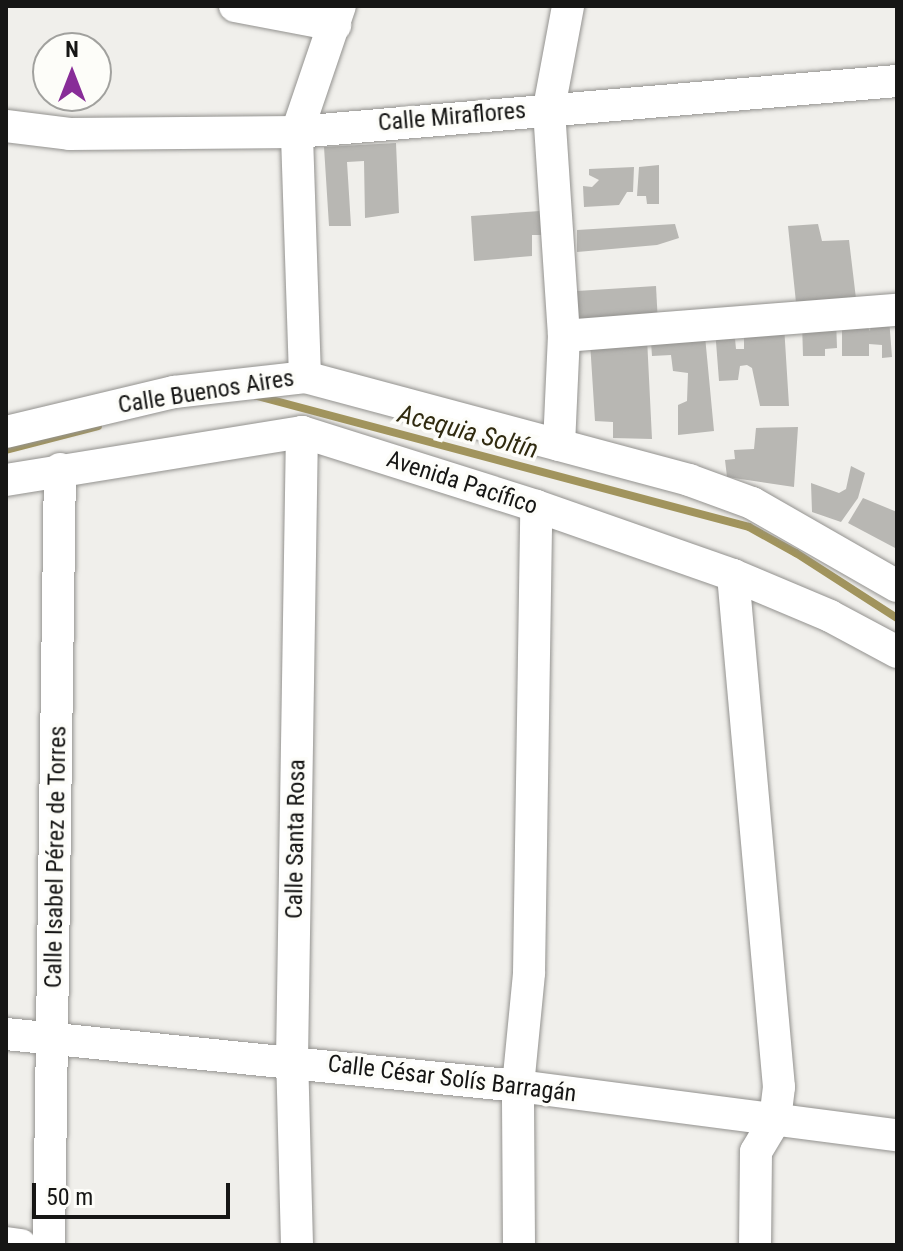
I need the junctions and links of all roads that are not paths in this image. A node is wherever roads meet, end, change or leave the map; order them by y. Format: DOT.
graph roads {
  1 [pos="235,6"];
  2 [pos="568,6"];
  3 [pos="337,16"];
  4 [pos="897,81"];
  5 [pos="549,108"];
  6 [pos="6,126"];
  7 [pos="297,132"];
  8 [pos="897,310"];
  9 [pos="564,336"];
  10 [pos="305,377"];
  11 [pos="6,432"];
  12 [pos="302,432"];
  13 [pos="559,445"];
  14 [pos="60,469"];
  15 [pos="6,480"];
  16 [pos="536,506"];
  17 [pos="733,575"];
  18 [pos="897,586"];
  19 [pos="897,652"];
  20 [pos="6,1034"];
  21 [pos="53,1036"];
  22 [pos="292,1060"];
  23 [pos="518,1086"];
  24 [pos="775,1120"];
  25 [pos="897,1135"];
  26 [pos="6,1243"];
  27 [pos="21,1245"];
  28 [pos="49,1245"];
  29 [pos="297,1245"];
  30 [pos="519,1245"];
  31 [pos="755,1245"];
  1 -- 3 [label="street"];
  2 -- 5 [label="street"];
  3 -- 7 [label="street"];
  4 -- 5 [label="street, Calle Miraflores"];
  5 -- 7 [label="street, Calle Miraflores"];
  5 -- 9 [label="street"];
  6 -- 7 [label="street, Calle Miraflores"];
  7 -- 10 [label="street"];
  8 -- 9 [label="street"];
  9 -- 13 [label="street"];
  10 -- 11 [label="street, Calle Buenos Aires"];
  10 -- 13 [label="street, Calle Buenos Aires"];
  12 -- 14 [label="street, Avenida Pacífico"];
  12 -- 16 [label="street, Avenida Pacífico"];
  12 -- 22 [label="street, Calle Santa Rosa"];
  13 -- 18 [label="street, Calle Buenos Aires"];
  14 -- 15 [label="street, Avenida Pacífico"];
  14 -- 21 [label="street, Calle Isabel Pérez de Torres"];
  16 -- 17 [label="street, Avenida Pacífico"];
  16 -- 23 [label="street"];
  17 -- 19 [label="street, Avenida Pacífico"];
  17 -- 24 [label="street"];
  20 -- 21 [label="street, Calle César Solís Barragán"];
  21 -- 22 [label="street, Calle César Solís Barragán"];
  21 -- 28 [label="street, Calle Isabel Pérez de Torres"];
  22 -- 23 [label="street, Calle César Solís Barragán"];
  22 -- 29 [label="street, Calle Santa Rosa"];
  23 -- 24 [label="street, Calle César Solís Barragán"];
  23 -- 30 [label="street"];
  24 -- 25 [label="street, Calle César Solís Barragán"];
  24 -- 31 [label="street"];
  26 -- 27 [label="street"];
}
